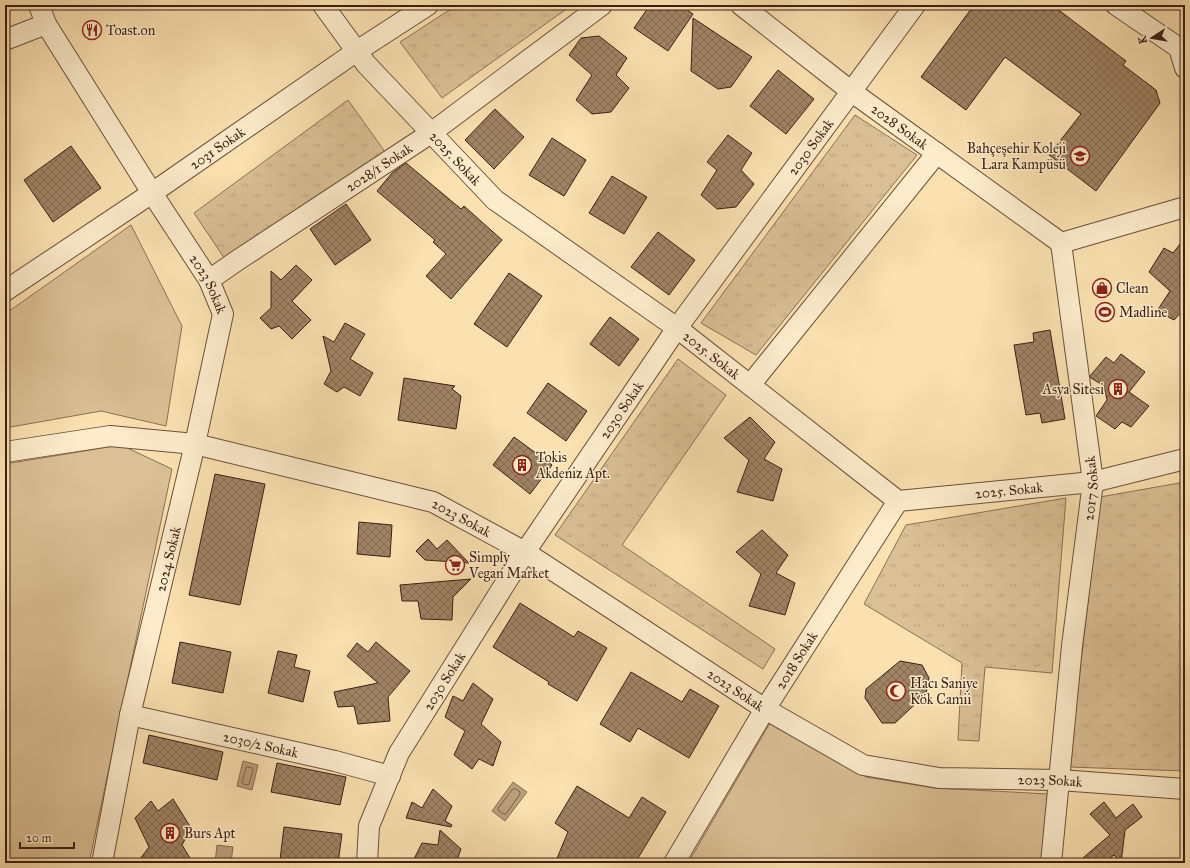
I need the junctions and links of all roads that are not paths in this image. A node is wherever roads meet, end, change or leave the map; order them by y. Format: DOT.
graph roads {
  1 [pos="39,5"];
  2 [pos="322,5"];
  3 [pos="428,5"];
  4 [pos="602,5"];
  5 [pos="741,5"];
  6 [pos="916,5"];
  7 [pos="1116,5"];
  8 [pos="46,24"];
  9 [pos="5,40"];
  10 [pos="357,51"];
  11 [pos="1185,68"];
  12 [pos="852,92"];
  13 [pos="431,133"];
  14 [pos="937,153"];
  15 [pos="152,193"];
  16 [pos="1185,207"];
  17 [pos="1061,243"];
  18 [pos="209,280"];
  19 [pos="5,291"];
  20 [pos="677,328"];
  21 [pos="750,386"];
  22 [pos="195,444"];
  23 [pos="5,452"];
  24 [pos="1185,460"];
  25 [pos="1093,482"];
  26 [pos="898,501"];
  27 [pos="525,552"];
  28 [pos="765,709"];
  29 [pos="130,715"];
  30 [pos="390,776"];
  31 [pos="1059,780"];
  32 [pos="1185,790"];
  33 [pos="102,863"];
  34 [pos="367,863"];
  35 [pos="674,863"];
  36 [pos="1051,863"];
  1 -- 8 [label="street, 2023 Sokak"];
  2 -- 10 [label="street, 2025. Sokak"];
  3 -- 10 [label="street, 2031 Sokak"];
  4 -- 13 [label="street, 2028/1 Sokak"];
  5 -- 12 [label="street, 2028 Sokak"];
  6 -- 12 [label="street, 2030 Sokak"];
  7 -- 11 [label="street"];
  8 -- 9 [label="street"];
  8 -- 15 [label="street, 2023 Sokak"];
  10 -- 13 [label="street, 2025. Sokak"];
  10 -- 15 [label="street, 2031 Sokak"];
  12 -- 14 [label="street, 2028 Sokak"];
  12 -- 20 [label="street, 2030 Sokak"];
  13 -- 18 [label="street, 2028/1 Sokak"];
  13 -- 20 [label="street, 2025. Sokak"];
  14 -- 17 [label="street, 2028 Sokak"];
  14 -- 21 [label="street"];
  15 -- 18 [label="street, 2023 Sokak"];
  15 -- 19 [label="street, 2031 Sokak"];
  16 -- 17 [label="street"];
  17 -- 25 [label="street, 2017 Sokak"];
  18 -- 22 [label="street, 2023 Sokak"];
  20 -- 21 [label="street, 2025. Sokak"];
  20 -- 27 [label="street, 2030 Sokak"];
  21 -- 26 [label="street, 2025. Sokak"];
  22 -- 23 [label="street"];
  22 -- 27 [label="street, 2023 Sokak"];
  22 -- 29 [label="street, 2024 Sokak"];
  24 -- 25 [label="street, 2025. Sokak"];
  25 -- 26 [label="street, 2025. Sokak"];
  25 -- 31 [label="street, 2017 Sokak"];
  26 -- 28 [label="street, 2018 Sokak"];
  27 -- 28 [label="street, 2023 Sokak"];
  27 -- 30 [label="street, 2030 Sokak"];
  28 -- 31 [label="street, 2023 Sokak"];
  28 -- 35 [label="street, 2018 Sokak"];
  29 -- 30 [label="street, 2030/2 Sokak"];
  29 -- 33 [label="street, 2024 Sokak"];
  30 -- 34 [label="street, 2030 Sokak"];
  31 -- 32 [label="street, 2023 Sokak"];
  31 -- 36 [label="street, 2017 Sokak"];
}
